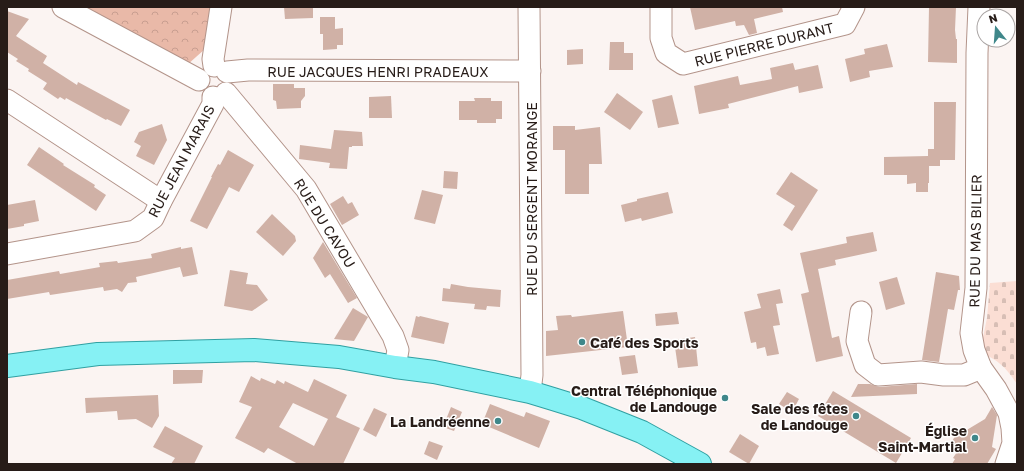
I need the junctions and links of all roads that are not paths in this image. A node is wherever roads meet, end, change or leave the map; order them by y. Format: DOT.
graph roads {
  1 [pos="63,7"];
  2 [pos="221,7"];
  3 [pos="529,7"];
  4 [pos="662,7"];
  5 [pos="854,7"];
  6 [pos="979,7"];
  7 [pos="220,69"];
  8 [pos="530,71"];
  9 [pos="199,80"];
  10 [pos="219,95"];
  11 [pos="7,100"];
  12 [pos="161,201"];
  13 [pos="7,254"];
  14 [pos="861,312"];
  15 [pos="7,366"];
  16 [pos="395,367"];
  17 [pos="981,368"];
  18 [pos="530,392"];
  19 [pos="700,464"];
  20 [pos="1006,464"];
  1 -- 9 [label="street"];
  2 -- 7 [label="street"];
  3 -- 8 [label="street, RUE DU SERGENT MORANGE"];
  4 -- 5 [label="street, RUE PIERRE DURANT"];
  6 -- 17 [label="street, RUE DU MAS BILIER"];
  7 -- 8 [label="street, RUE JACQUES HENRI PRADEAUX"];
  7 -- 9 [label="street"];
  7 -- 10 [label="street"];
  8 -- 18 [label="street, RUE DU SERGENT MORANGE"];
  9 -- 10 [label="street"];
  10 -- 12 [label="street, RUE JEAN MARAIS"];
  10 -- 16 [label="street, RUE DU CAVOU"];
  11 -- 12 [label="street"];
  12 -- 13 [label="street, RUE JEAN MARAIS"];
  14 -- 17 [label="street"];
  15 -- 16 [label="main road"];
  16 -- 18 [label="main road"];
  17 -- 20 [label="street, RUE DU MAS BILIER"];
  18 -- 19 [label="main road"];
}
